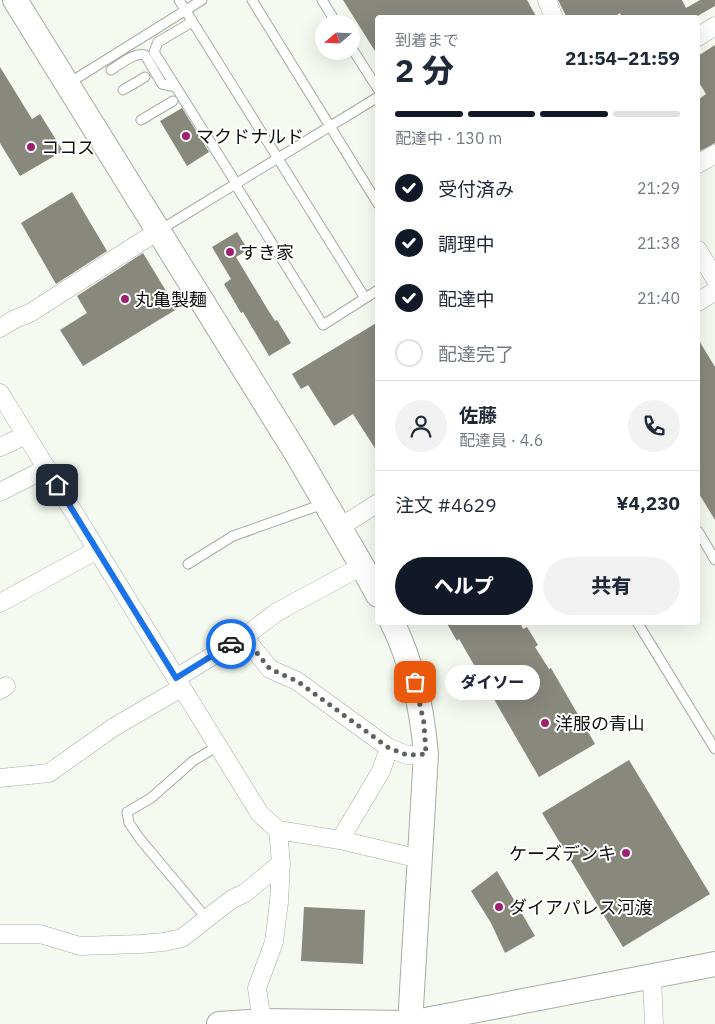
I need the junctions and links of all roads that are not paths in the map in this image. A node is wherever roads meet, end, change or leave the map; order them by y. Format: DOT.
graph roads {
  1 [pos="15,0"];
  2 [pos="178,0"];
  3 [pos="202,0"];
  4 [pos="252,0"];
  5 [pos="322,0"];
  6 [pos="547,0"];
  7 [pos="185,11"];
  8 [pos="331,15"];
  9 [pos="553,15"];
  10 [pos="192,22"];
  11 [pos="715,26"];
  12 [pos="700,36"];
  13 [pos="359,60"];
  14 [pos="111,70"];
  15 [pos="145,77"];
  16 [pos="67,84"];
  17 [pos="375,84"];
  18 [pos="176,87"];
  19 [pos="123,90"];
  20 [pos="375,99"];
  21 [pos="173,101"];
  22 [pos="141,120"];
  23 [pos="330,126"];
  24 [pos="715,154"];
  25 [pos="277,158"];
  26 [pos="700,163"];
  27 [pos="236,184"];
  28 [pos="375,199"];
  29 [pos="158,231"];
  30 [pos="700,253"];
  31 [pos="715,279"];
  32 [pos="715,291"];
  33 [pos="375,292"];
  34 [pos="364,298"];
  35 [pos="700,301"];
  36 [pos="0,328"];
  37 [pos="0,394"];
  38 [pos="26,435"];
  39 [pos="0,447"];
  40 [pos="47,468"];
  41 [pos="0,492"];
  42 [pos="326,503"];
  43 [pos="375,505"];
  44 [pos="340,527"];
  45 [pos="700,534"];
  46 [pos="97,550"];
  47 [pos="715,560"];
  48 [pos="188,564"];
  49 [pos="362,566"];
  50 [pos="375,590"];
  51 [pos="0,603"];
  52 [pos="393,625"];
  53 [pos="639,625"];
  54 [pos="244,637"];
  55 [pos="178,683"];
  56 [pos="218,746"];
  57 [pos="389,748"];
  58 [pos="715,749"];
  59 [pos="426,754"];
  60 [pos="0,778"];
  61 [pos="278,830"];
  62 [pos="340,840"];
  63 [pos="420,859"];
  64 [pos="281,863"];
  65 [pos="207,919"];
  66 [pos="0,934"];
  67 [pos="715,964"];
  68 [pos="652,977"];
  69 [pos="255,1022"];
  70 [pos="410,1023"];
  71 [pos="219,1024"];
  72 [pos="654,1024"];
  1 -- 16 [label="street"];
  2 -- 7 [label="lane"];
  3 -- 7 [label="lane"];
  4 -- 23 [label="lane"];
  5 -- 8 [label="lane"];
  6 -- 9 [label="street"];
  7 -- 10 [label="lane"];
  7 -- 16 [label="lane"];
  10 -- 18 [label="lane"];
  10 -- 25 [label="lane"];
  11 -- 12 [label="street"];
  13 -- 17 [label="lane"];
  14 -- 18 [label="lane"];
  15 -- 19 [label="lane"];
  16 -- 29 [label="street"];
  18 -- 27 [label="lane"];
  20 -- 23 [label="lane"];
  21 -- 22 [label="lane"];
  23 -- 25 [label="lane"];
  23 -- 28 [label="lane"];
  24 -- 26 [label="street"];
  25 -- 27 [label="lane"];
  25 -- 34 [label="lane"];
  27 -- 29 [label="lane"];
  27 -- 34 [label="lane"];
  29 -- 36 [label="street"];
  29 -- 42 [label="street"];
  30 -- 31 [label="street"];
  32 -- 35 [label="street"];
  33 -- 34 [label="lane"];
  37 -- 38 [label="street"];
  38 -- 39 [label="street"];
  38 -- 40 [label="street"];
  40 -- 41 [label="street"];
  40 -- 46 [label="street"];
  42 -- 44 [label="street"];
  42 -- 48 [label="lane"];
  43 -- 44 [label="street"];
  44 -- 49 [label="street"];
  45 -- 47 [label="lane"];
  46 -- 51 [label="street"];
  46 -- 55 [label="street"];
  49 -- 50 [label="street"];
  49 -- 54 [label="street"];
  52 -- 59 [label="street"];
  53 -- 58 [label="lane"];
  54 -- 55 [label="street"];
  54 -- 57 [label="street"];
  55 -- 56 [label="street"];
  55 -- 60 [label="street"];
  56 -- 61 [label="street"];
  56 -- 65 [label="lane"];
  57 -- 59 [label="street"];
  57 -- 62 [label="street"];
  59 -- 63 [label="street"];
  61 -- 62 [label="street"];
  61 -- 64 [label="street"];
  62 -- 63 [label="street"];
  63 -- 70 [label="street"];
  64 -- 65 [label="street"];
  64 -- 69 [label="street"];
  65 -- 66 [label="street"];
  67 -- 68 [label="street"];
  68 -- 70 [label="street"];
  68 -- 72 [label="street"];
  69 -- 70 [label="street"];
  69 -- 71 [label="street"];
}
